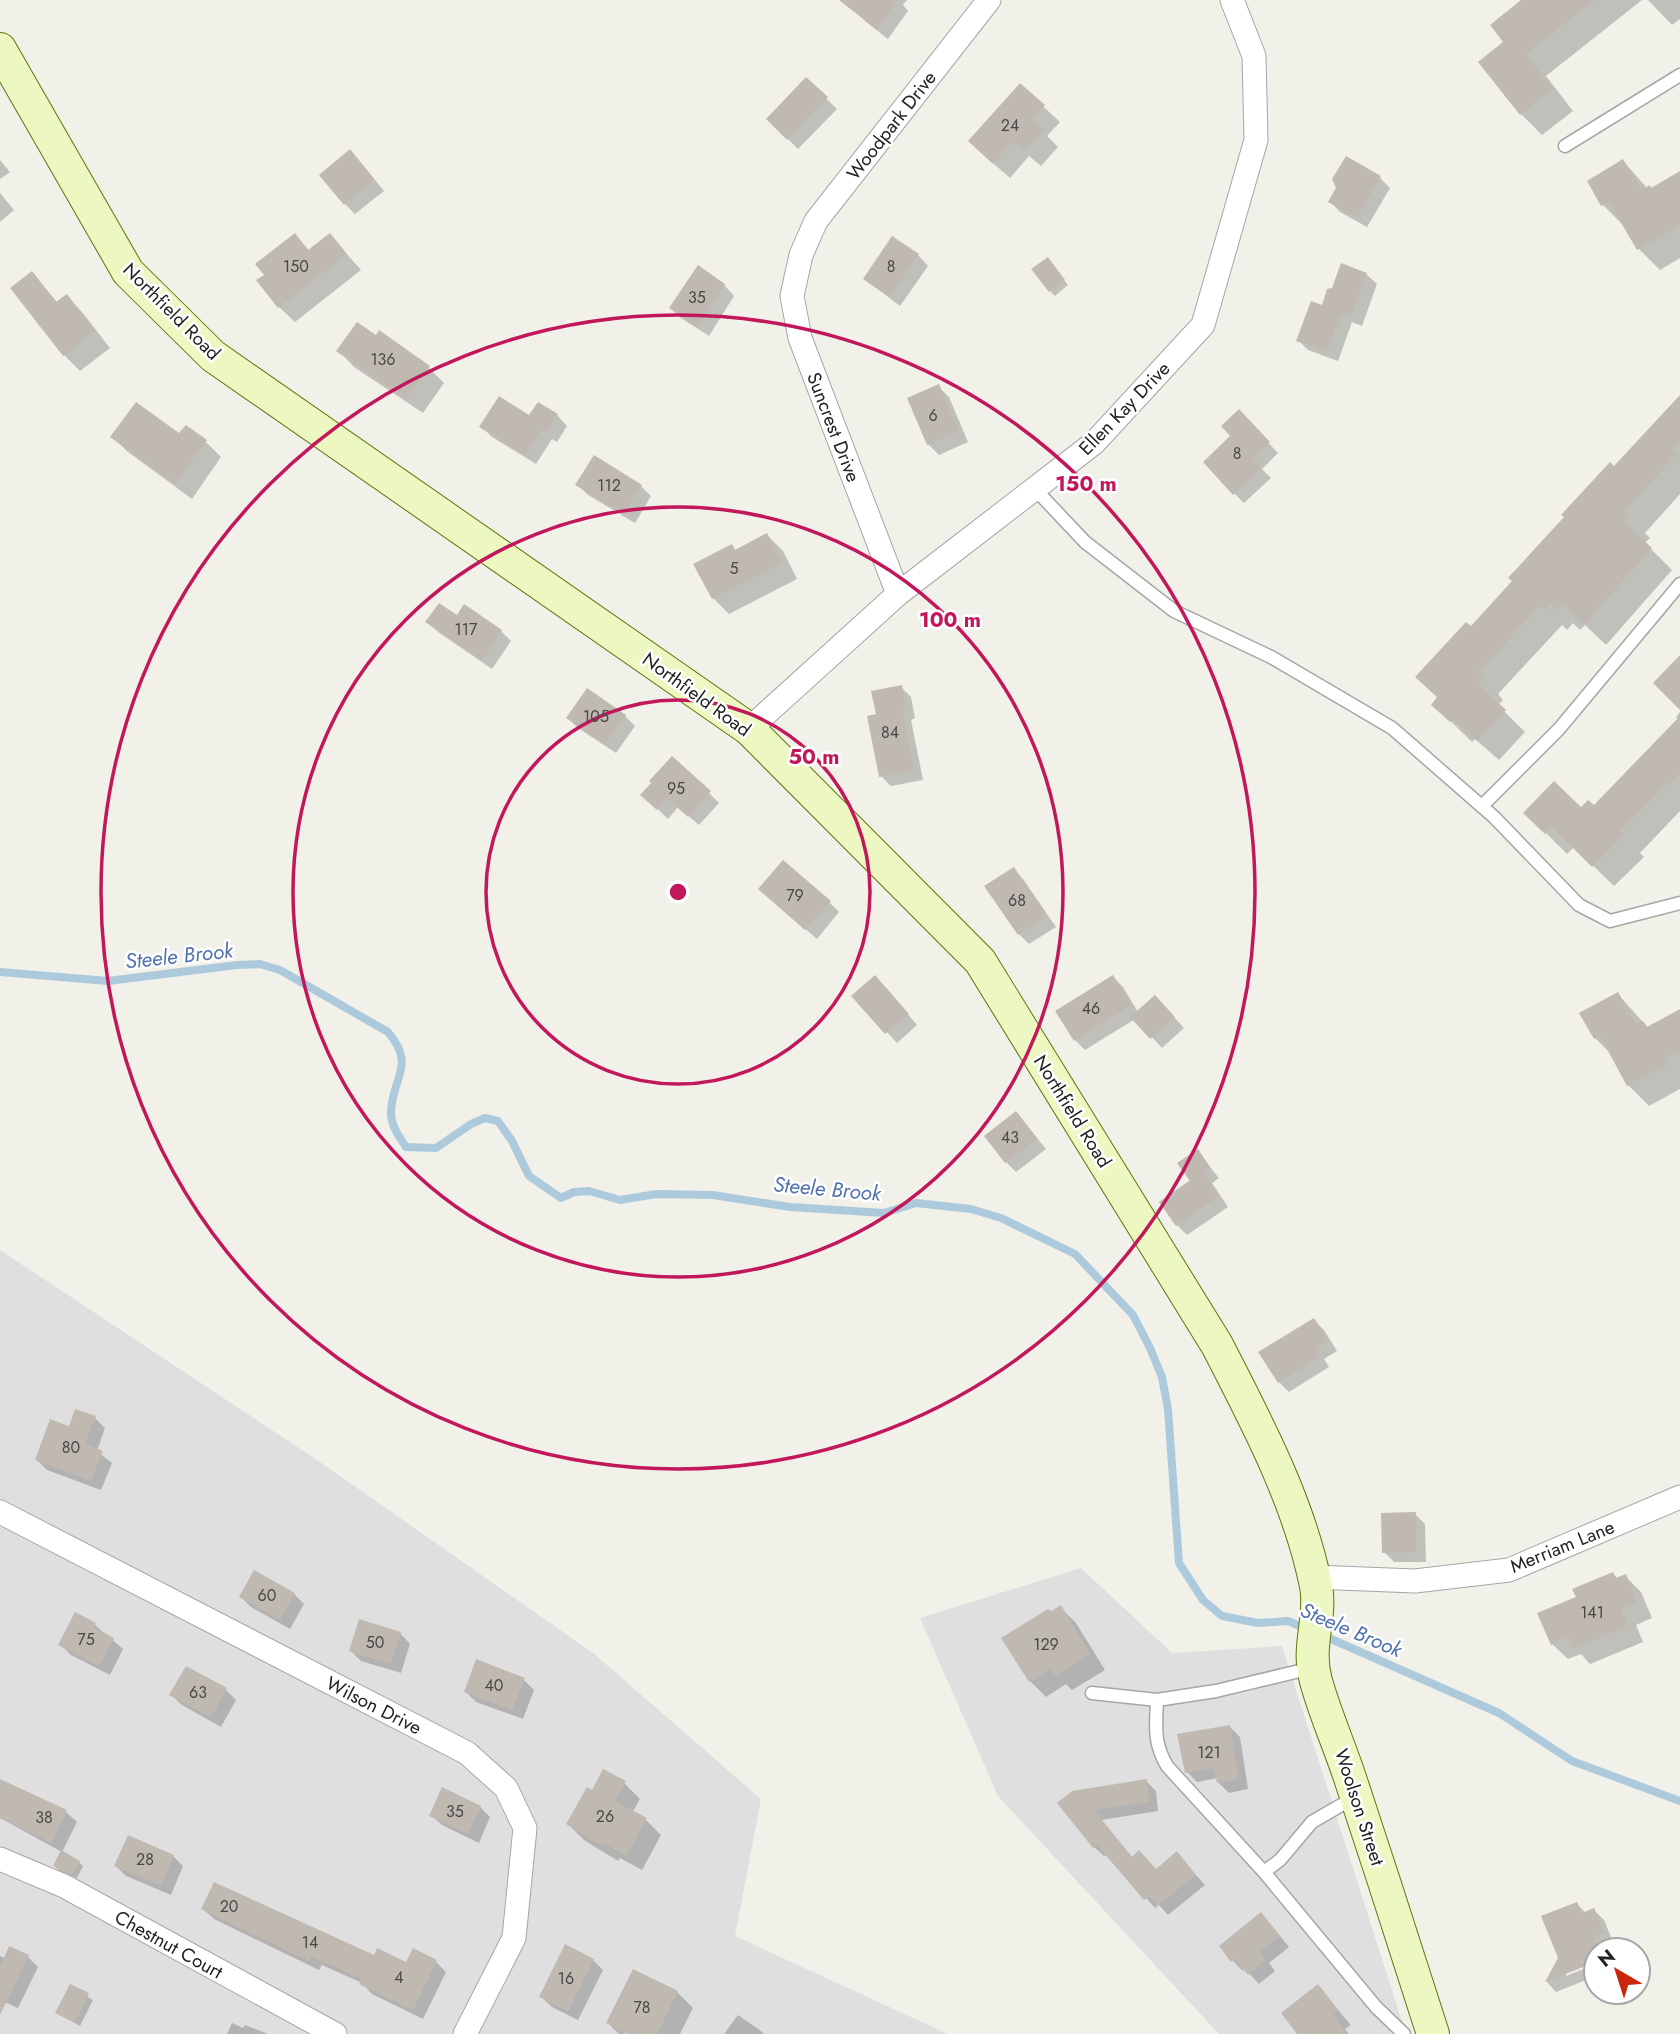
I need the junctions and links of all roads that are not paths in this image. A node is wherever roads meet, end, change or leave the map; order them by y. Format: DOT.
graph roads {
  1 [pos="989,0"];
  2 [pos="1232,0"];
  3 [pos="0,49"];
  4 [pos="1680,75"];
  5 [pos="1565,146"];
  6 [pos="801,255"];
  7 [pos="1035,489"];
  8 [pos="1680,584"];
  9 [pos="898,594"];
  10 [pos="749,729"];
  11 [pos="1482,806"];
  12 [pos="1680,903"];
  13 [pos="1680,1497"];
  14 [pos="0,1513"];
  15 [pos="1315,1590"];
  16 [pos="1312,1655"];
  17 [pos="1092,1693"];
  18 [pos="1157,1700"];
  19 [pos="1356,1796"];
  20 [pos="0,1859"];
  21 [pos="1264,1872"];
  22 [pos="335,2034"];
  23 [pos="465,2034"];
  24 [pos="1404,2034"];
  25 [pos="1433,2034"];
  1 -- 6 [label="street, Woodpark Drive"];
  2 -- 7 [label="street, Ellen Kay Drive"];
  3 -- 10 [label="street, Northfield Road"];
  4 -- 5 [label="lane"];
  6 -- 9 [label="street, Suncrest Drive"];
  7 -- 9 [label="street, Ellen Kay Drive"];
  7 -- 11 [label="lane"];
  8 -- 11 [label="lane"];
  9 -- 10 [label="street, Ellen Kay Drive"];
  10 -- 15 [label="street, Northfield Road"];
  11 -- 12 [label="lane"];
  13 -- 15 [label="street, Merriam Lane"];
  14 -- 23 [label="street, Wilson Drive"];
  15 -- 16 [label="street, Woolson Street"];
  16 -- 18 [label="lane"];
  16 -- 19 [label="street, Woolson Street"];
  17 -- 18 [label="lane"];
  18 -- 21 [label="lane"];
  19 -- 21 [label="lane"];
  19 -- 25 [label="street, Woolson Street"];
  20 -- 22 [label="street, Chestnut Court"];
  21 -- 24 [label="lane"];
}
